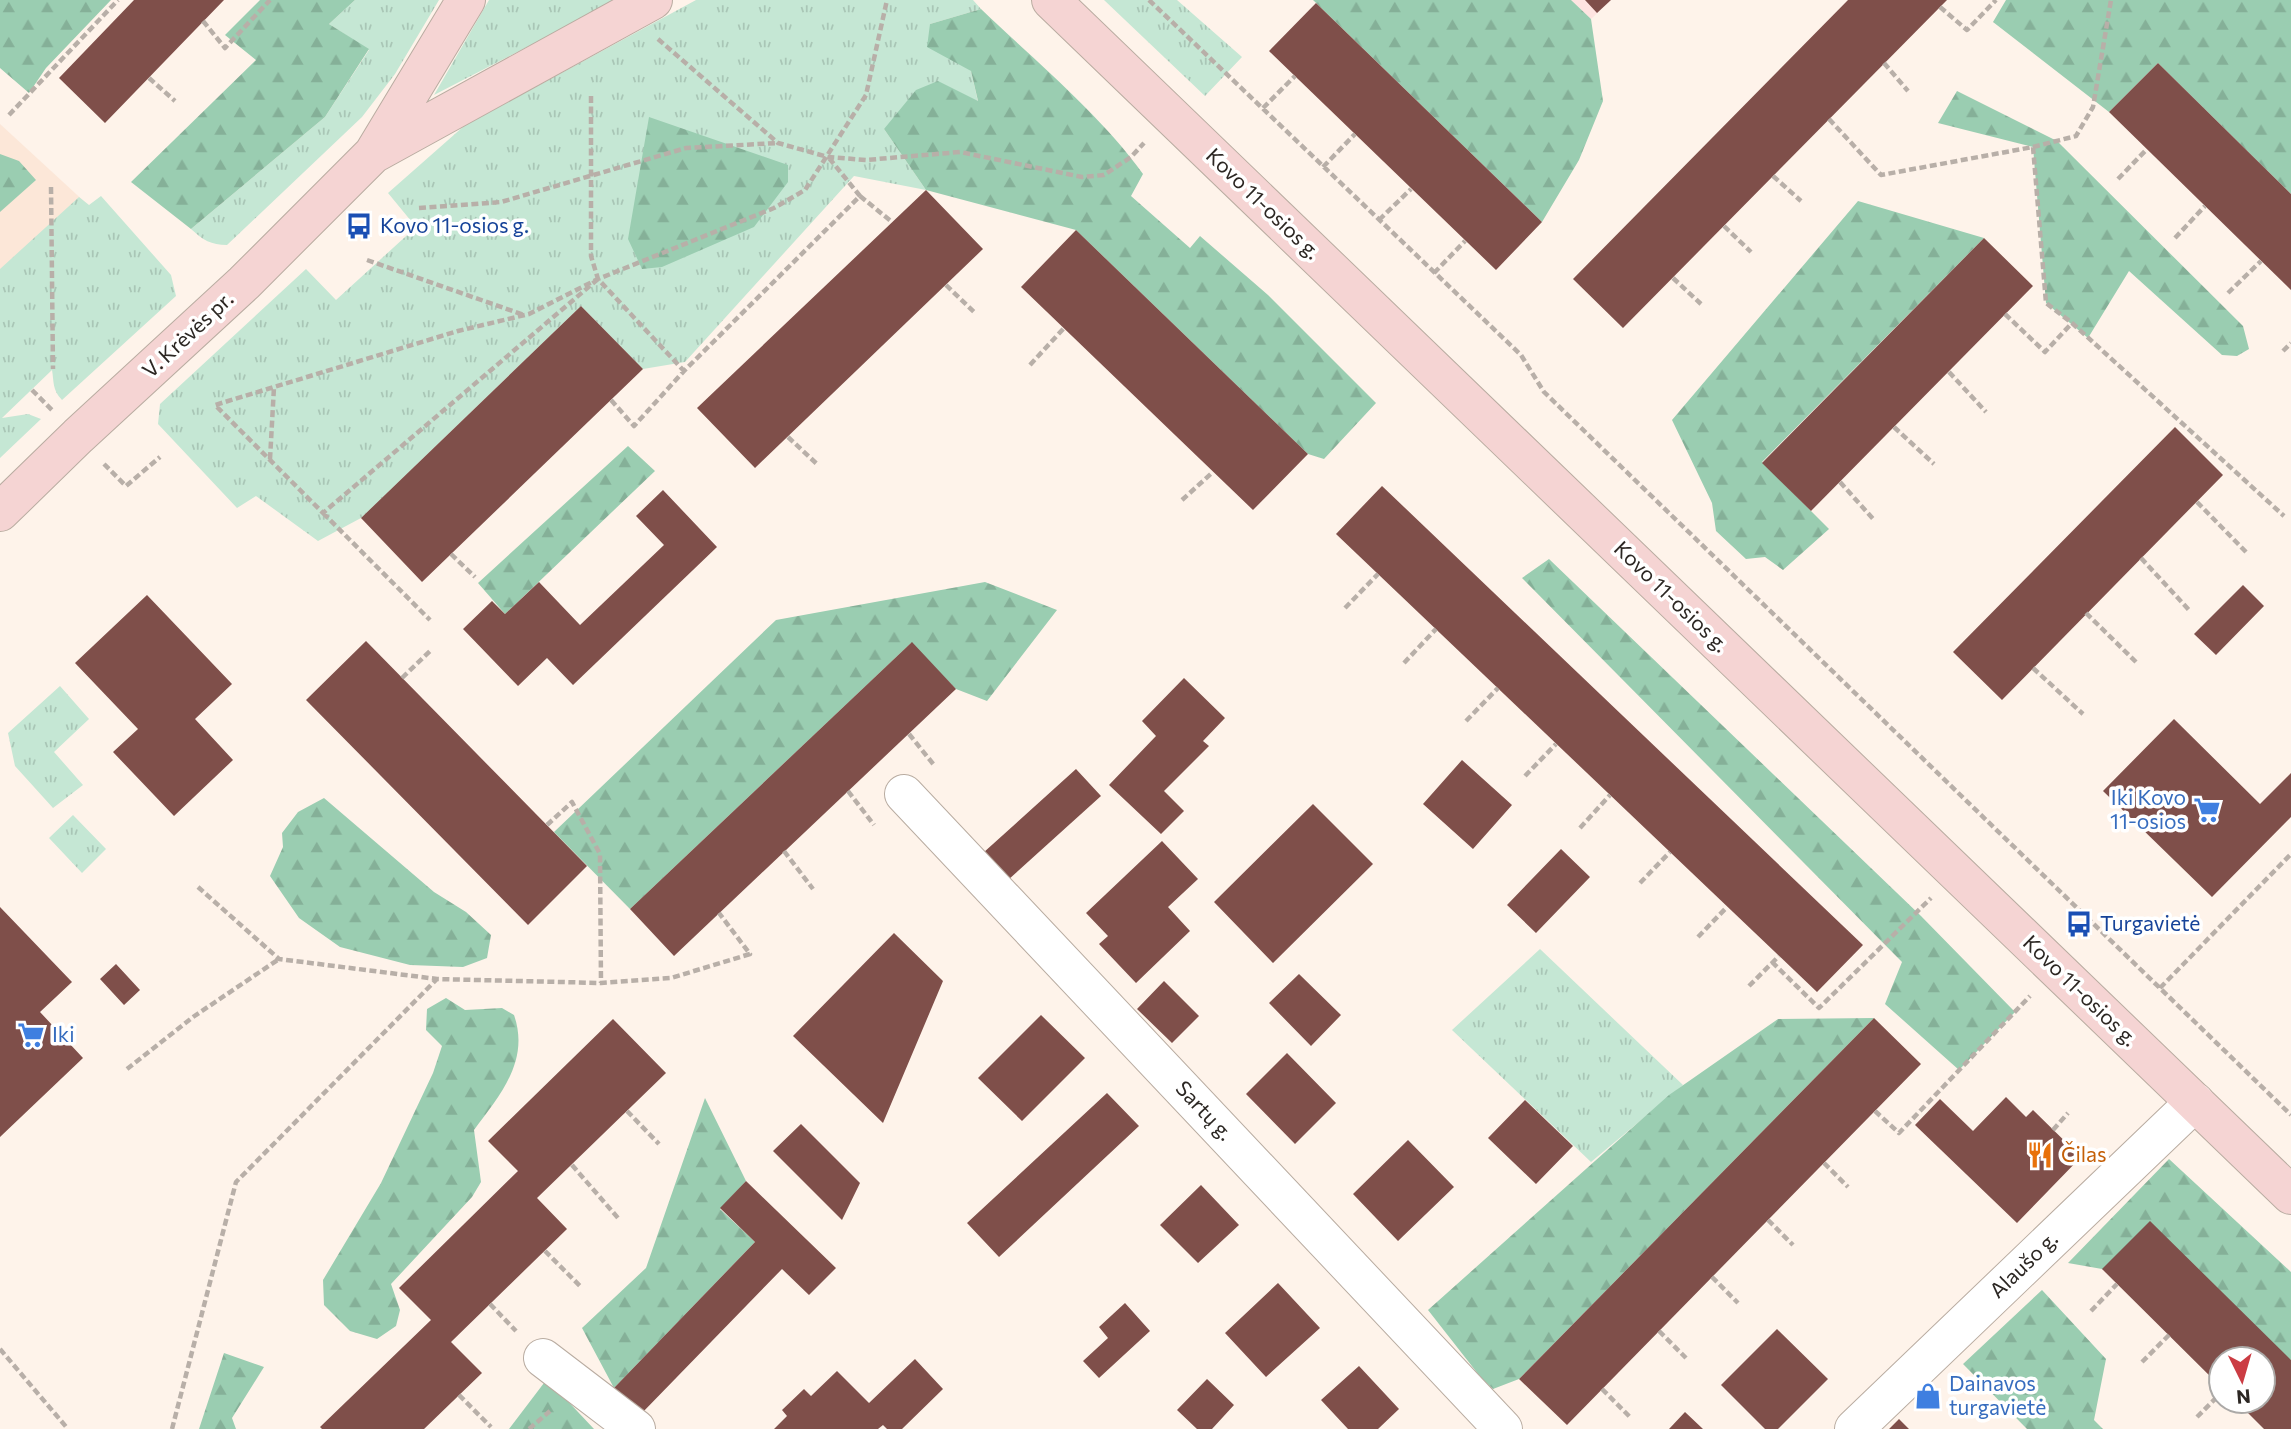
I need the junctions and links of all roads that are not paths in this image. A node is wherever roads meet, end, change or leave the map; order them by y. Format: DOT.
graph roads {
  1 [pos="466,0"];
  2 [pos="1051,0"];
  3 [pos="643,6"];
  4 [pos="373,154"];
  5 [pos="0,512"];
  6 [pos="904,794"];
  7 [pos="2195,1101"];
  8 [pos="2291,1195"];
  9 [pos="542,1357"];
  10 [pos="636,1429"];
  11 [pos="1503,1429"];
  12 [pos="1854,1429"];
  1 -- 4 [label="main road, V. Krėvės pr."];
  2 -- 7 [label="main road, Kovo 11-osios g."];
  3 -- 4 [label="main road, V. Krėvės pr."];
  4 -- 5 [label="main road, V. Krėvės pr."];
  6 -- 11 [label="street, Sartų g."];
  7 -- 8 [label="main road, Kovo 11-osios g."];
  7 -- 12 [label="street, Alaušo g."];
  9 -- 10 [label="street"];
}
